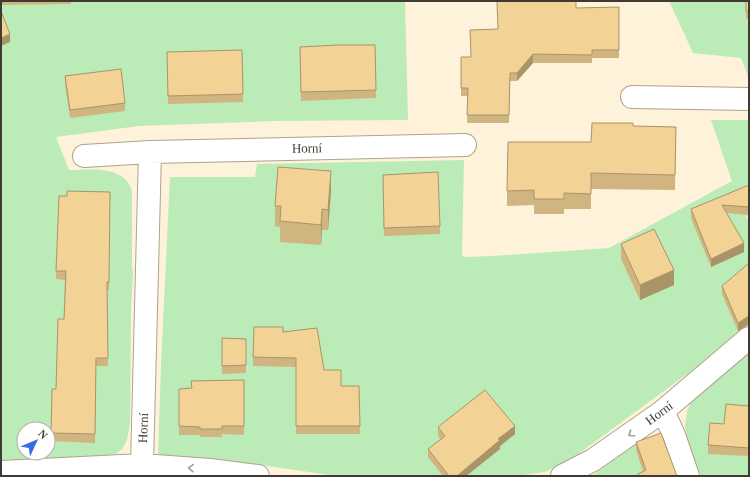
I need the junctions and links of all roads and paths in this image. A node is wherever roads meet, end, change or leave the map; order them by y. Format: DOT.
graph roads {
  1 [pos="632,97"];
  2 [pos="749,99"];
  3 [pos="464,145"];
  4 [pos="150,152"];
  5 [pos="84,156"];
  6 [pos="749,338"];
  7 [pos="663,411"];
  8 [pos="142,465"];
  9 [pos="1,472"];
  10 [pos="258,476"];
  11 [pos="562,476"];
  12 [pos="688,476"];
  1 -- 2 [label="street"];
  3 -- 4 [label="street, Horní"];
  4 -- 5 [label="street, Horní"];
  4 -- 8 [label="street, Horní"];
  6 -- 7 [label="street, Horní"];
  7 -- 11 [label="street, Horní, one-way"];
  7 -- 12 [label="street"];
  8 -- 9 [label="street"];
  10 -- 8 [label="street, one-way"];
}
